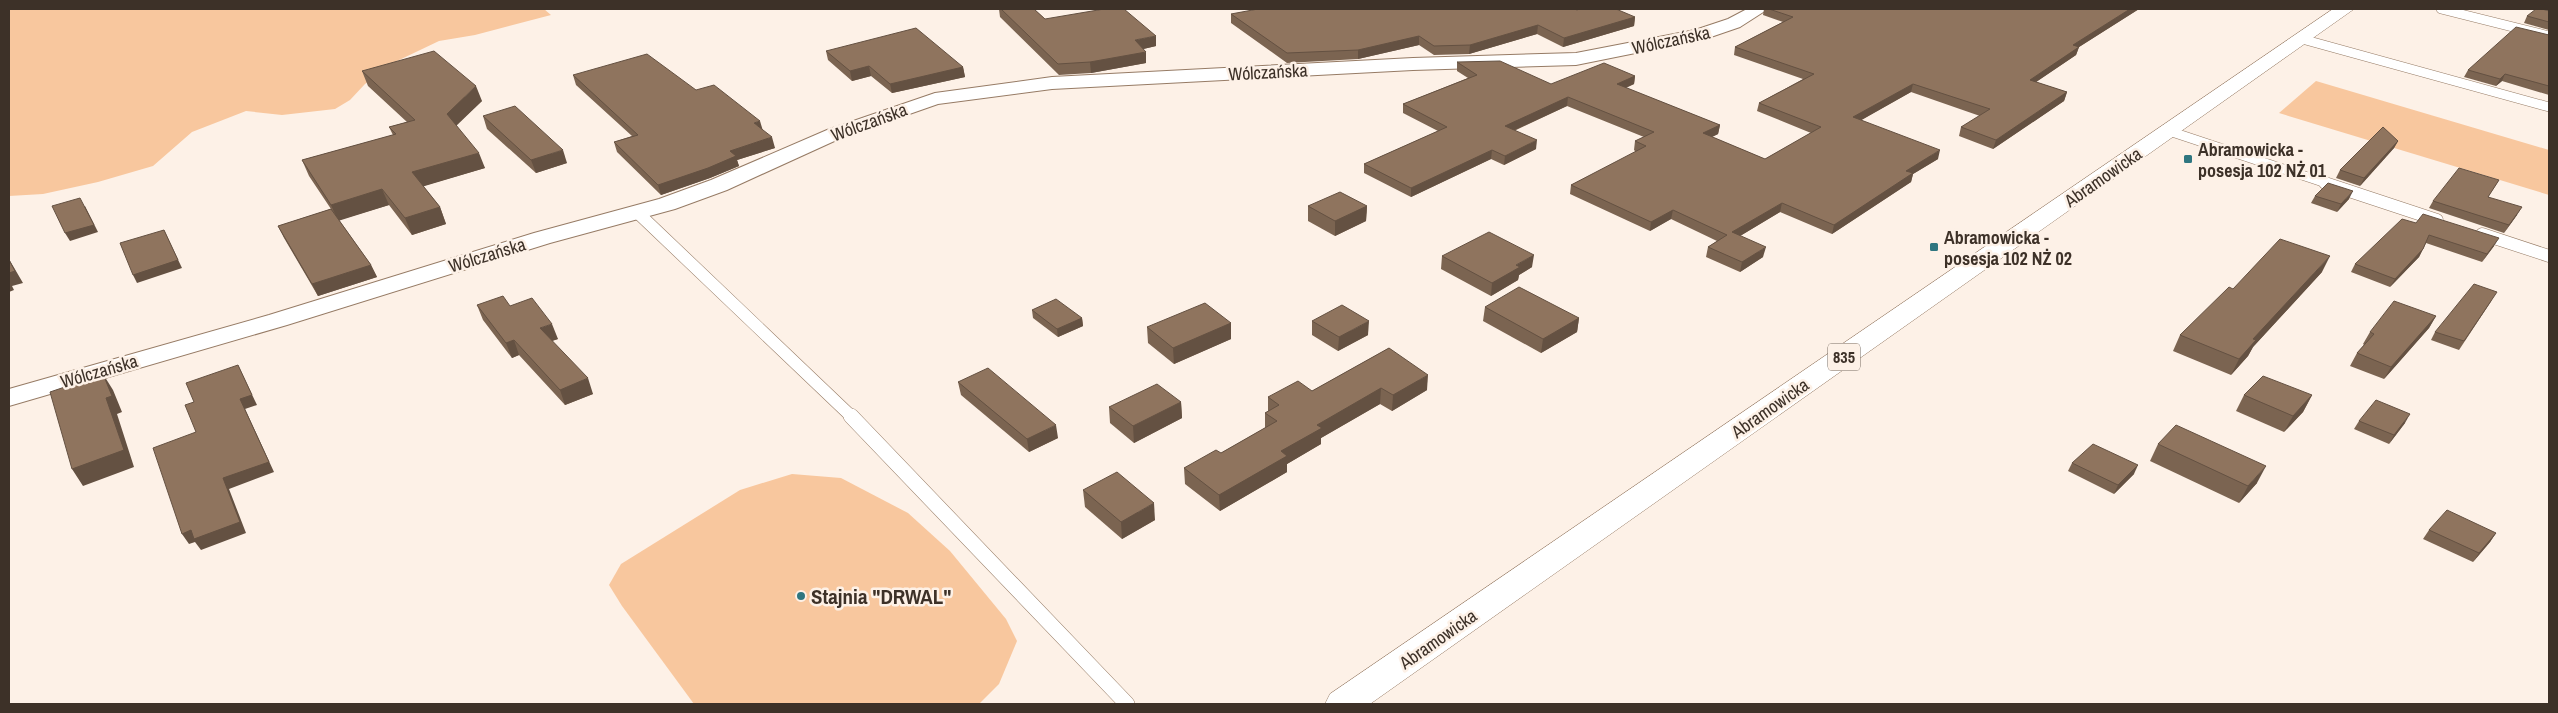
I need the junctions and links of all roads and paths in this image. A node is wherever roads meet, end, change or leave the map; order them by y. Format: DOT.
graph roads {
  1 [pos="1759,9"];
  2 [pos="2345,9"];
  3 [pos="2441,9"];
  4 [pos="2549,36"];
  5 [pos="2302,39"];
  6 [pos="2549,108"];
  7 [pos="2169,131"];
  8 [pos="638,213"];
  9 [pos="2448,223"];
  10 [pos="2467,229"];
  11 [pos="2549,256"];
  12 [pos="9,398"];
  13 [pos="1127,704"];
  14 [pos="1343,704"];
  1 -- 8 [label="street, Wólczańska"];
  2 -- 5 [label="main road, Abramowicka / 835"];
  3 -- 4 [label="lane"];
  5 -- 6 [label="lane"];
  5 -- 7 [label="main road, Abramowicka / 835"];
  7 -- 9 [label="lane"];
  7 -- 14 [label="main road, Abramowicka / 835"];
  8 -- 12 [label="street, Wólczańska"];
  8 -- 13 [label="lane"];
  10 -- 11 [label="lane"];
}
